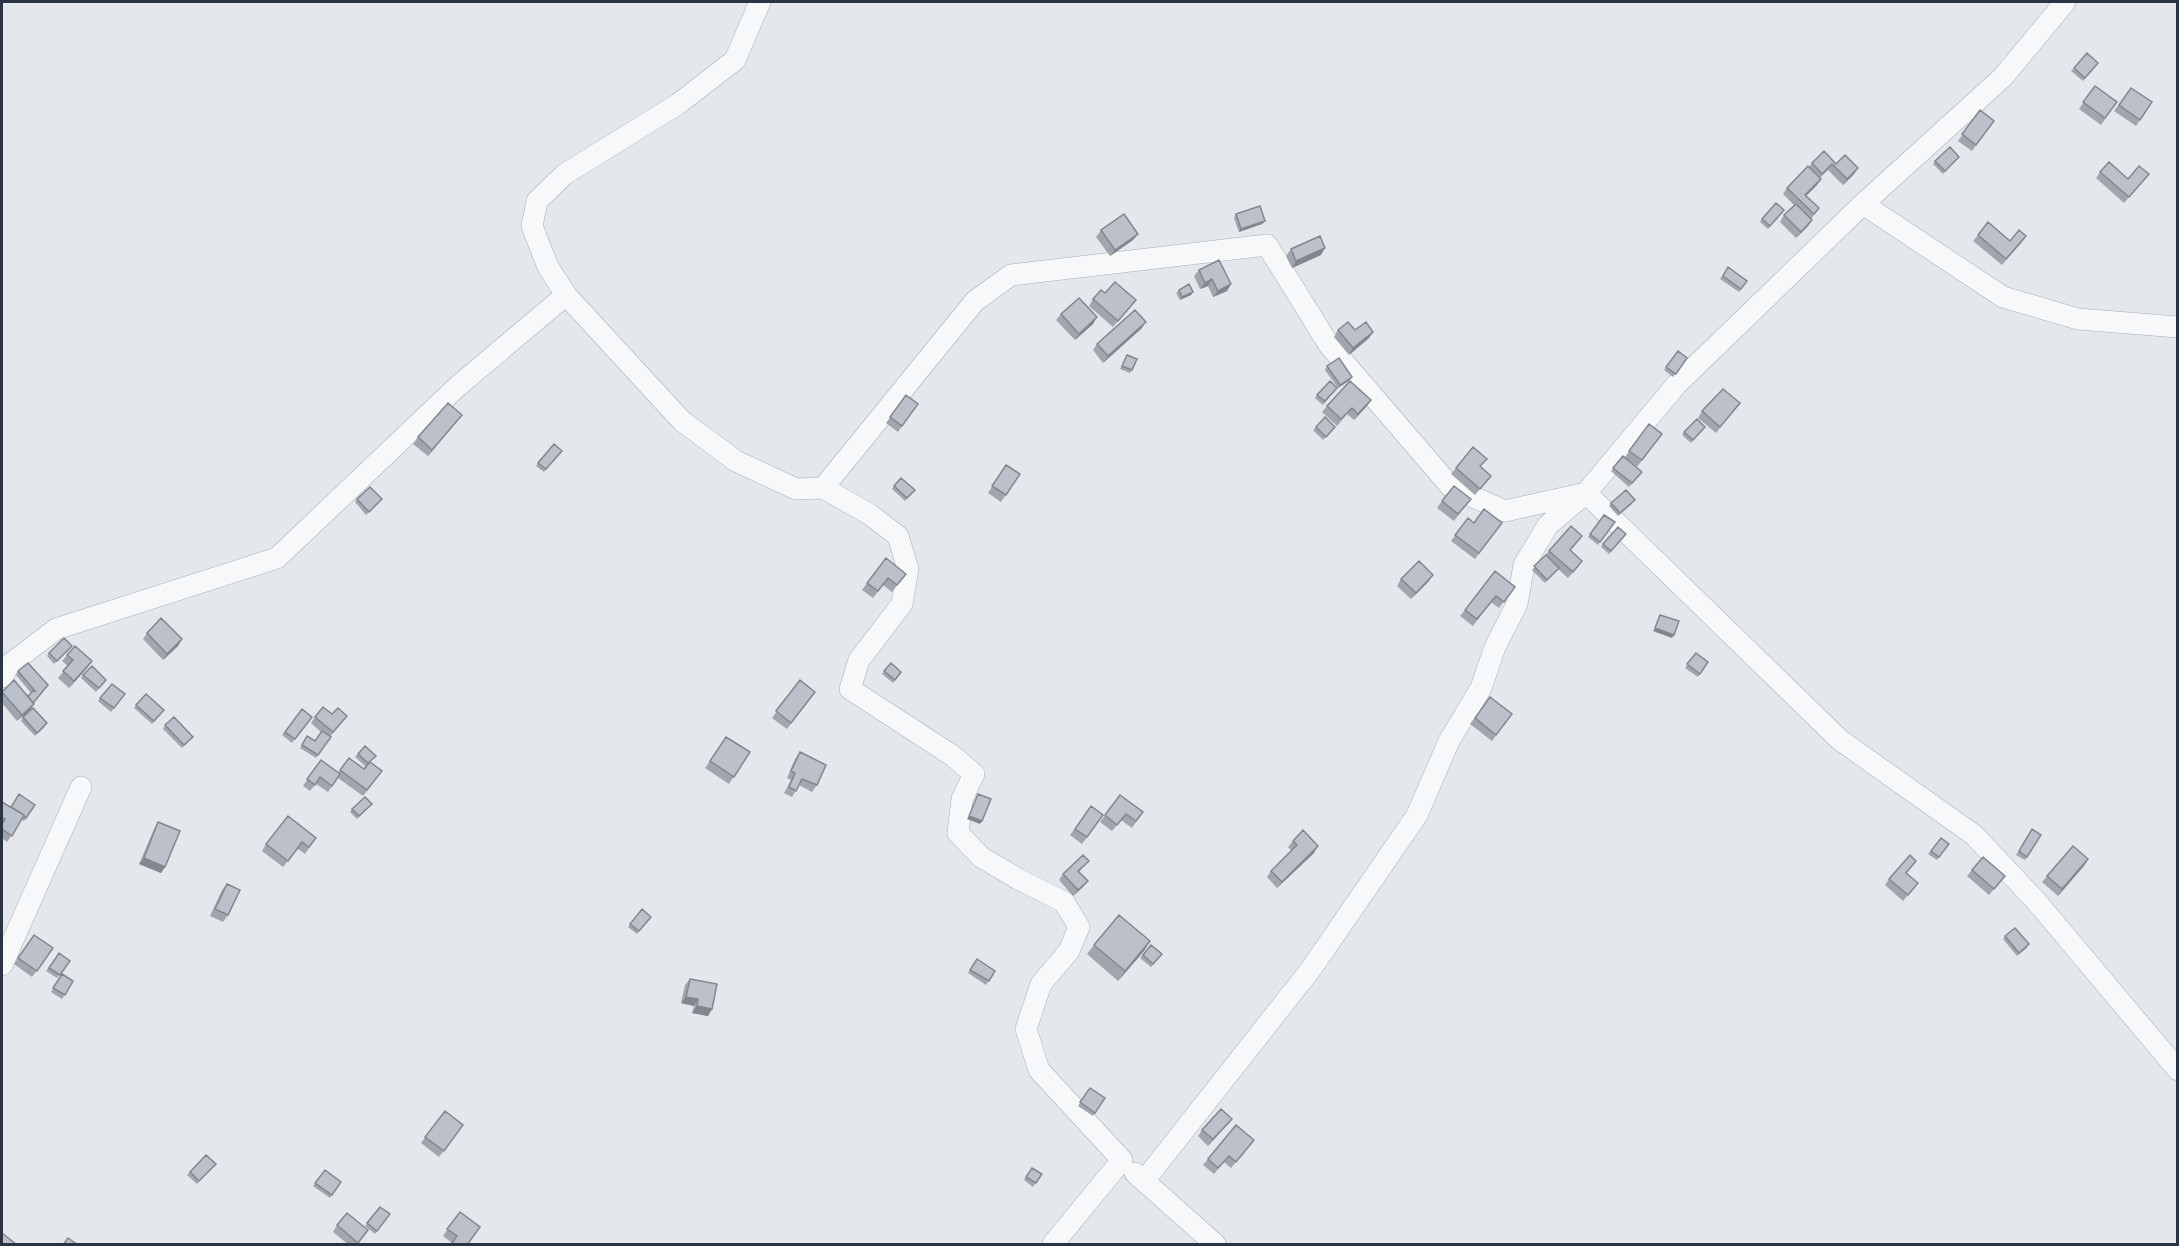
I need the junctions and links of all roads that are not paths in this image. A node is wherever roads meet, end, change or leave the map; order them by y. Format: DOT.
graph roads {
  1 [pos="760,2"];
  2 [pos="2065,2"];
  3 [pos="1863,204"];
  4 [pos="566,295"];
  5 [pos="2178,327"];
  6 [pos="823,488"];
  7 [pos="1586,493"];
  8 [pos="2,676"];
  9 [pos="81,787"];
  10 [pos="2,965"];
  11 [pos="2178,1070"];
  12 [pos="1122,1160"];
  13 [pos="1144,1181"];
  14 [pos="1053,1245"];
  15 [pos="1215,1245"];
  1 -- 4 [label="street"];
  2 -- 3 [label="street"];
  3 -- 5 [label="street"];
  3 -- 7 [label="street"];
  4 -- 6 [label="street"];
  4 -- 8 [label="street"];
  6 -- 7 [label="street"];
  6 -- 12 [label="street"];
  7 -- 11 [label="street"];
  7 -- 13 [label="street"];
  9 -- 10 [label="street"];
  12 -- 13 [label="street"];
  12 -- 14 [label="street"];
  13 -- 15 [label="street"];
}
